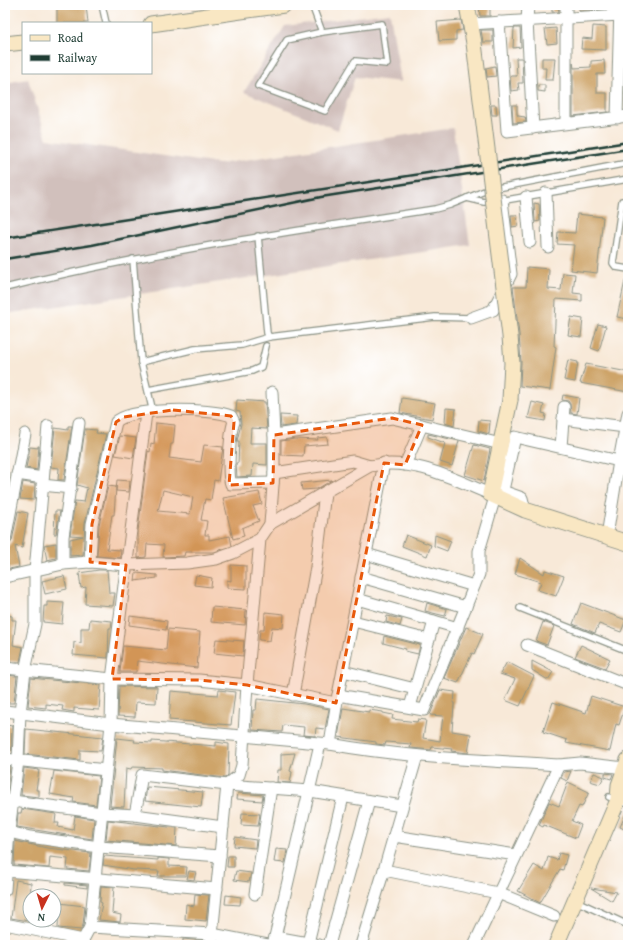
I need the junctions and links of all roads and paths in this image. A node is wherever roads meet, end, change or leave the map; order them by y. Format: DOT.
graph roads {
  1 [pos="102,5"];
  2 [pos="277,5"];
  3 [pos="312,5"];
  4 [pos="467,5"];
  5 [pos="528,5"];
  6 [pos="566,5"];
  7 [pos="620,10"];
  8 [pos="566,18"];
  9 [pos="527,21"];
  10 [pos="106,22"];
  11 [pos="499,22"];
  12 [pos="152,24"];
  13 [pos="471,24"];
  14 [pos="322,32"];
  15 [pos="22,42"];
  16 [pos="5,44"];
  17 [pos="622,117"];
  18 [pos="566,123"];
  19 [pos="533,128"];
  20 [pos="628,163"];
  21 [pos="628,179"];
  22 [pos="546,193"];
  23 [pos="526,197"];
  24 [pos="467,198"];
  25 [pos="502,200"];
  26 [pos="622,201"];
  27 [pos="258,236"];
  28 [pos="530,242"];
  29 [pos="548,247"];
  30 [pos="134,259"];
  31 [pos="628,269"];
  32 [pos="5,288"];
  33 [pos="471,318"];
  34 [pos="269,337"];
  35 [pos="266,346"];
  36 [pos="141,362"];
  37 [pos="148,390"];
  38 [pos="272,392"];
  39 [pos="564,407"];
  40 [pos="150,412"];
  41 [pos="628,413"];
  42 [pos="563,419"];
  43 [pos="79,423"];
  44 [pos="422,425"];
  45 [pos="48,426"];
  46 [pos="625,427"];
  47 [pos="25,434"];
  48 [pos="274,435"];
  49 [pos="500,444"];
  50 [pos="561,446"];
  51 [pos="624,461"];
  52 [pos="384,463"];
  53 [pos="405,465"];
  54 [pos="370,466"];
  55 [pos="17,474"];
  56 [pos="274,478"];
  57 [pos="43,482"];
  58 [pos="71,488"];
  59 [pos="325,493"];
  60 [pos="492,496"];
  61 [pos="525,510"];
  62 [pos="8,511"];
  63 [pos="270,524"];
  64 [pos="607,536"];
  65 [pos="260,539"];
  66 [pos="5,540"];
  67 [pos="628,543"];
  68 [pos="366,554"];
  69 [pos="90,562"];
  70 [pos="63,564"];
  71 [pos="126,565"];
  72 [pos="35,571"];
  73 [pos="5,577"];
  74 [pos="361,577"];
  75 [pos="474,586"];
  76 [pos="357,599"];
  77 [pos="466,607"];
  78 [pos="520,608"];
  79 [pos="352,621"];
  80 [pos="434,622"];
  81 [pos="458,628"];
  82 [pos="429,640"];
  83 [pos="527,645"];
  84 [pos="628,651"];
  85 [pos="5,668"];
  86 [pos="25,671"];
  87 [pos="343,671"];
  88 [pos="112,679"];
  89 [pos="247,685"];
  90 [pos="628,685"];
  91 [pos="415,689"];
  92 [pos="293,695"];
  93 [pos="337,699"];
  94 [pos="410,707"];
  95 [pos="5,711"];
  96 [pos="20,713"];
  97 [pos="111,724"];
  98 [pos="244,737"];
  99 [pos="325,744"];
  100 [pos="417,756"];
  101 [pos="5,759"];
  102 [pos="18,760"];
  103 [pos="627,764"];
  104 [pos="559,765"];
  105 [pos="106,770"];
  106 [pos="227,785"];
  107 [pos="271,788"];
  108 [pos="310,791"];
  109 [pos="343,797"];
  110 [pos="618,800"];
  111 [pos="13,801"];
  112 [pos="369,801"];
  113 [pos="402,806"];
  114 [pos="102,813"];
  115 [pos="135,815"];
  116 [pos="223,827"];
  117 [pos="7,831"];
  118 [pos="394,836"];
  119 [pos="100,847"];
  120 [pos="516,854"];
  121 [pos="220,856"];
  122 [pos="384,870"];
  123 [pos="6,871"];
  124 [pos="95,880"];
  125 [pos="217,889"];
  126 [pos="5,890"];
  127 [pos="498,893"];
  128 [pos="255,894"];
  129 [pos="575,900"];
  130 [pos="554,916"];
  131 [pos="5,924"];
  132 [pos="628,925"];
  133 [pos="90,928"];
  134 [pos="211,940"];
  135 [pos="84,942"];
  136 [pos="272,942"];
  137 [pos="314,944"];
  138 [pos="329,945"];
  139 [pos="362,945"];
  140 [pos="474,945"];
  141 [pos="556,945"];
  1 -- 10 [label="lane"];
  2 -- 12 [label="main road"];
  3 -- 14 [label="lane"];
  4 -- 13 [label="main road"];
  5 -- 9 [label="street"];
  6 -- 8 [label="street"];
  7 -- 8 [label="street"];
  7 -- 17 [label="street"];
  8 -- 9 [label="street"];
  8 -- 18 [label="street"];
  9 -- 11 [label="street"];
  9 -- 19 [label="street"];
  11 -- 13 [label="street"];
  11 -- 19 [label="street"];
  13 -- 49 [label="main road, bridge"];
  14 -- 14 [label="lane"];
  15 -- 16 [label="main road"];
  17 -- 18 [label="street"];
  18 -- 19 [label="street"];
  20 -- 24 [label="lane"];
  21 -- 22 [label="lane"];
  22 -- 23 [label="lane"];
  22 -- 29 [label="street"];
  23 -- 25 [label="lane"];
  23 -- 28 [label="street"];
  24 -- 25 [label="lane"];
  24 -- 27 [label="lane"];
  25 -- 33 [label="street"];
  26 -- 31 [label="lane"];
  27 -- 30 [label="lane"];
  27 -- 34 [label="lane"];
  30 -- 32 [label="lane"];
  30 -- 36 [label="lane"];
  33 -- 34 [label="lane"];
  34 -- 36 [label="lane"];
  35 -- 37 [label="lane"];
  36 -- 37 [label="lane"];
  37 -- 40 [label="lane"];
  38 -- 48 [label="street"];
  39 -- 42 [label="street"];
  40 -- 56 [label="street"];
  40 -- 69 [label="street"];
  40 -- 71 [label="street"];
  41 -- 46 [label="street"];
  42 -- 46 [label="street"];
  42 -- 50 [label="street"];
  43 -- 58 [label="street"];
  44 -- 48 [label="street"];
  44 -- 49 [label="street"];
  44 -- 53 [label="street"];
  45 -- 57 [label="street"];
  46 -- 51 [label="street"];
  47 -- 55 [label="street"];
  48 -- 56 [label="street"];
  49 -- 60 [label="main road"];
  50 -- 51 [label="street"];
  50 -- 61 [label="street"];
  51 -- 64 [label="street"];
  52 -- 53 [label="street"];
  52 -- 54 [label="street"];
  52 -- 68 [label="street"];
  53 -- 60 [label="street"];
  54 -- 56 [label="street"];
  54 -- 59 [label="street"];
  55 -- 57 [label="street"];
  55 -- 62 [label="street"];
  56 -- 63 [label="street"];
  57 -- 58 [label="street"];
  57 -- 72 [label="street"];
  58 -- 70 [label="street"];
  59 -- 63 [label="street"];
  59 -- 92 [label="street"];
  60 -- 61 [label="main road"];
  60 -- 75 [label="street"];
  61 -- 64 [label="main road"];
  62 -- 66 [label="street"];
  63 -- 65 [label="street"];
  64 -- 67 [label="main road"];
  65 -- 71 [label="street"];
  65 -- 89 [label="street"];
  68 -- 74 [label="street"];
  68 -- 75 [label="street"];
  69 -- 70 [label="street"];
  69 -- 71 [label="street"];
  70 -- 72 [label="street"];
  71 -- 88 [label="street"];
  72 -- 73 [label="street"];
  72 -- 86 [label="street"];
  74 -- 76 [label="street"];
  74 -- 77 [label="street"];
  75 -- 77 [label="street"];
  76 -- 79 [label="street"];
  76 -- 80 [label="street"];
  77 -- 81 [label="street"];
  78 -- 84 [label="lane"];
  79 -- 82 [label="street"];
  79 -- 87 [label="street"];
  80 -- 81 [label="street"];
  80 -- 82 [label="street"];
  81 -- 94 [label="street"];
  82 -- 91 [label="street"];
  83 -- 90 [label="street"];
  85 -- 86 [label="street"];
  86 -- 88 [label="street"];
  86 -- 96 [label="street"];
  87 -- 91 [label="street"];
  87 -- 93 [label="street"];
  88 -- 89 [label="street"];
  88 -- 97 [label="street"];
  89 -- 92 [label="street"];
  89 -- 98 [label="street"];
  91 -- 94 [label="street"];
  92 -- 93 [label="street"];
  93 -- 94 [label="street"];
  93 -- 99 [label="street"];
  95 -- 96 [label="street"];
  96 -- 97 [label="street"];
  96 -- 102 [label="street"];
  97 -- 98 [label="street"];
  97 -- 105 [label="street"];
  98 -- 99 [label="street"];
  98 -- 106 [label="street"];
  99 -- 100 [label="street"];
  99 -- 108 [label="street"];
  100 -- 104 [label="street"];
  100 -- 113 [label="street"];
  101 -- 102 [label="street"];
  102 -- 105 [label="street"];
  102 -- 111 [label="street"];
  103 -- 104 [label="street"];
  103 -- 110 [label="main road"];
  104 -- 120 [label="street"];
  105 -- 114 [label="street"];
  106 -- 107 [label="street"];
  106 -- 115 [label="street"];
  106 -- 116 [label="street"];
  107 -- 108 [label="street"];
  107 -- 128 [label="street"];
  108 -- 109 [label="street"];
  108 -- 136 [label="street"];
  109 -- 112 [label="street"];
  109 -- 137 [label="street"];
  110 -- 129 [label="main road"];
  111 -- 114 [label="street"];
  111 -- 117 [label="street"];
  112 -- 113 [label="street"];
  112 -- 138 [label="street"];
  113 -- 118 [label="street"];
  114 -- 115 [label="street"];
  114 -- 119 [label="street"];
  115 -- 116 [label="street"];
  116 -- 121 [label="street"];
  117 -- 119 [label="street"];
  117 -- 123 [label="street"];
  118 -- 120 [label="street"];
  118 -- 122 [label="street"];
  119 -- 121 [label="street"];
  119 -- 124 [label="street"];
  120 -- 127 [label="street"];
  121 -- 125 [label="street"];
  122 -- 127 [label="street"];
  122 -- 139 [label="street"];
  123 -- 124 [label="street"];
  123 -- 126 [label="street"];
  124 -- 125 [label="street"];
  124 -- 133 [label="street"];
  125 -- 134 [label="street"];
  127 -- 130 [label="street"];
  127 -- 140 [label="street"];
  129 -- 132 [label="lane"];
  129 -- 141 [label="main road"];
  131 -- 135 [label="street"];
  133 -- 134 [label="street"];
  133 -- 135 [label="street"];
  134 -- 136 [label="street"];
  136 -- 137 [label="street"];
}
